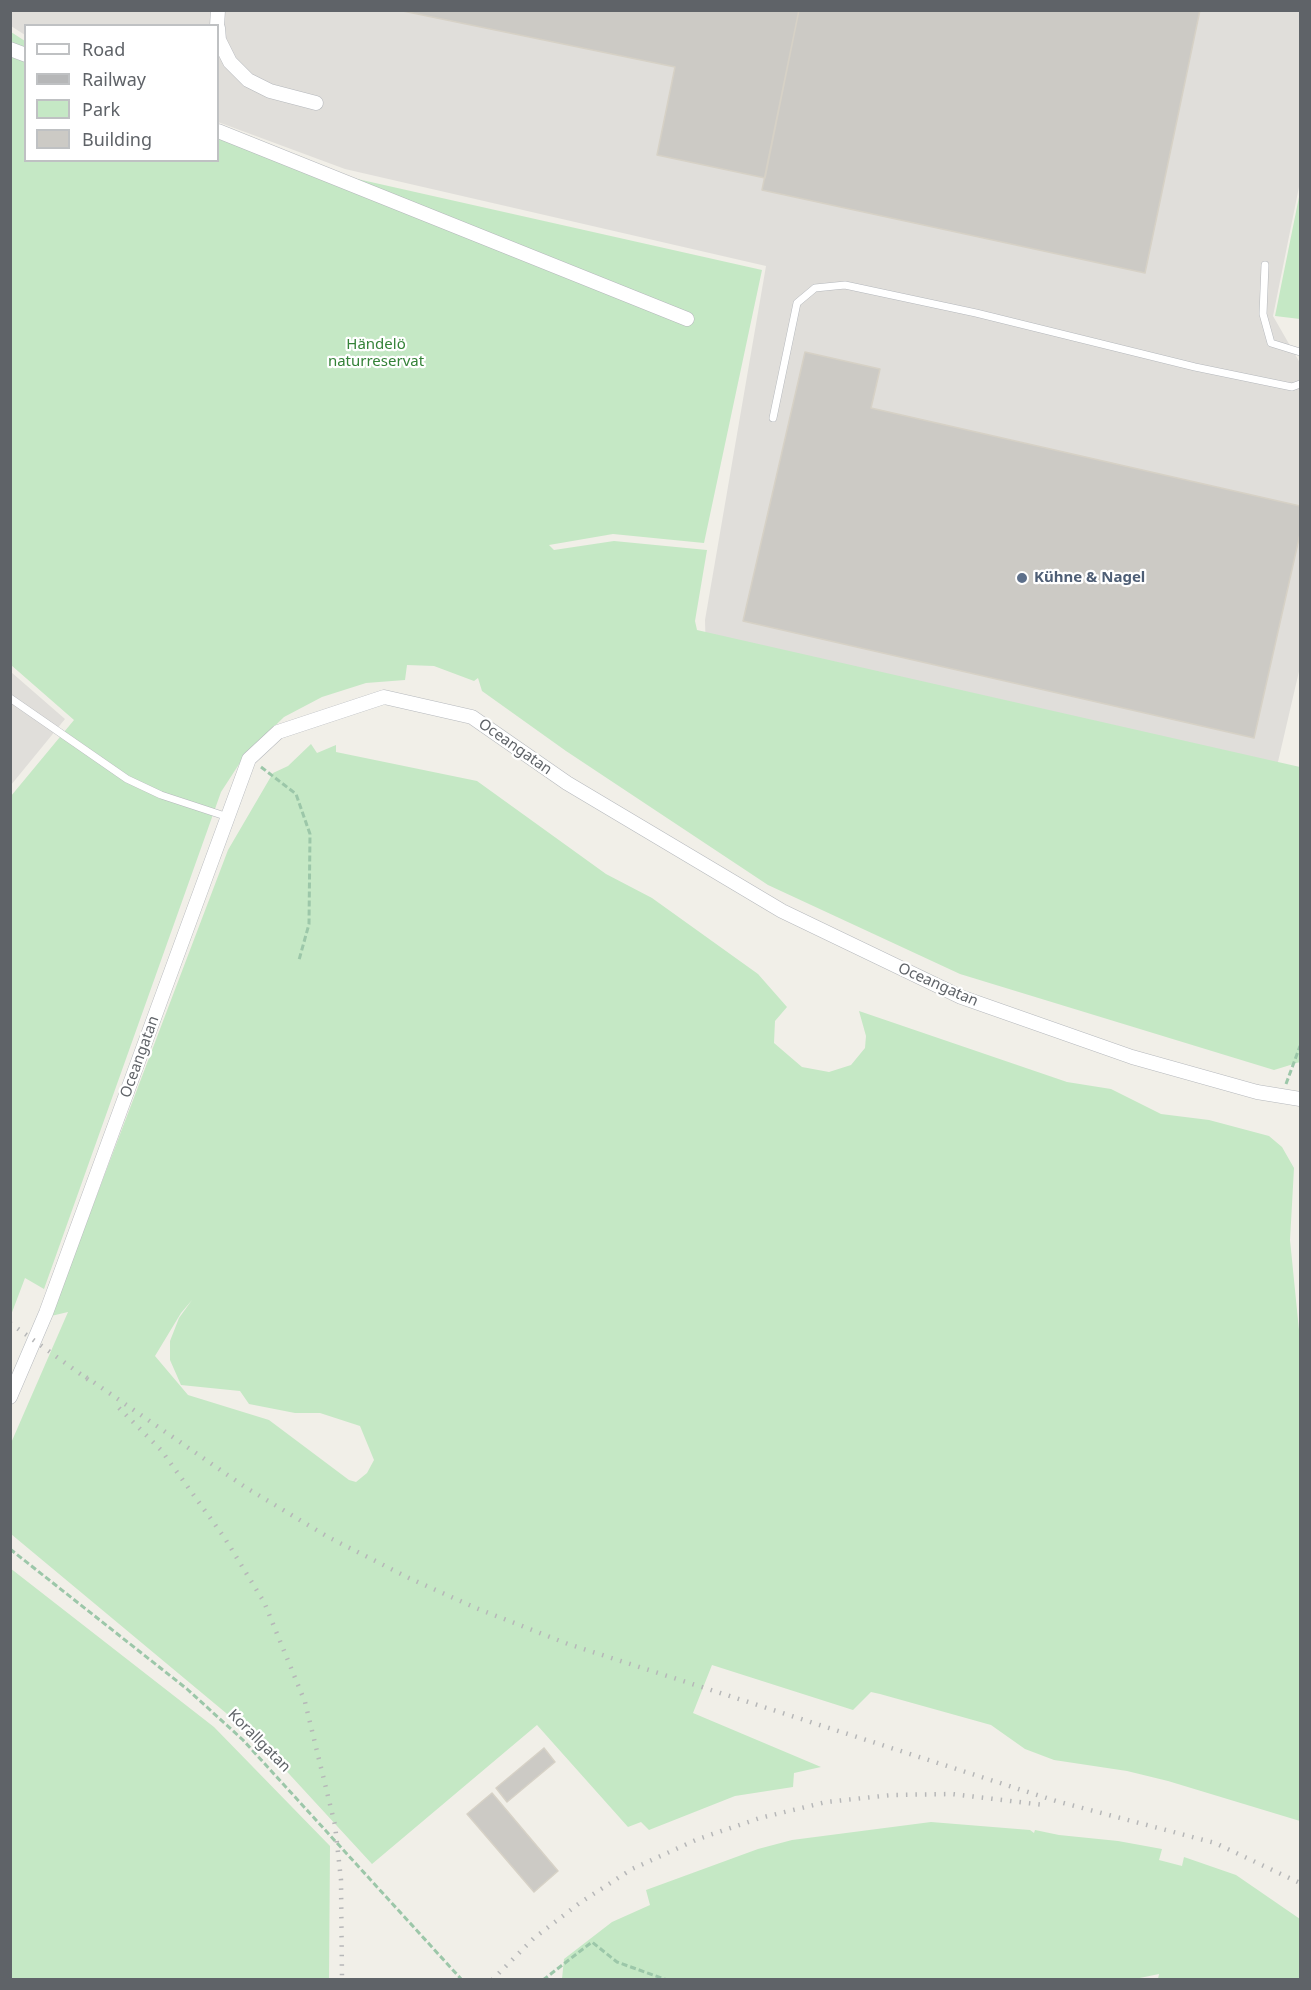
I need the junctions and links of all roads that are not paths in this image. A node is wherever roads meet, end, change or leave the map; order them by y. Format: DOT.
graph roads {
  1 [pos="219,40"];
  2 [pos="316,103"];
  3 [pos="219,131"];
  4 [pos="1265,265"];
  5 [pos="687,319"];
  6 [pos="1300,352"];
  7 [pos="1300,384"];
  8 [pos="773,418"];
  9 [pos="10,698"];
  10 [pos="228,817"];
  11 [pos="1300,1099"];
  12 [pos="10,1397"];
  1 -- 2 [label="street"];
  3 -- 5 [label="street"];
  4 -- 6 [label="lane"];
  7 -- 8 [label="lane"];
  9 -- 10 [label="lane"];
  10 -- 11 [label="street, Oceangatan"];
  10 -- 12 [label="street, Oceangatan"];
}
